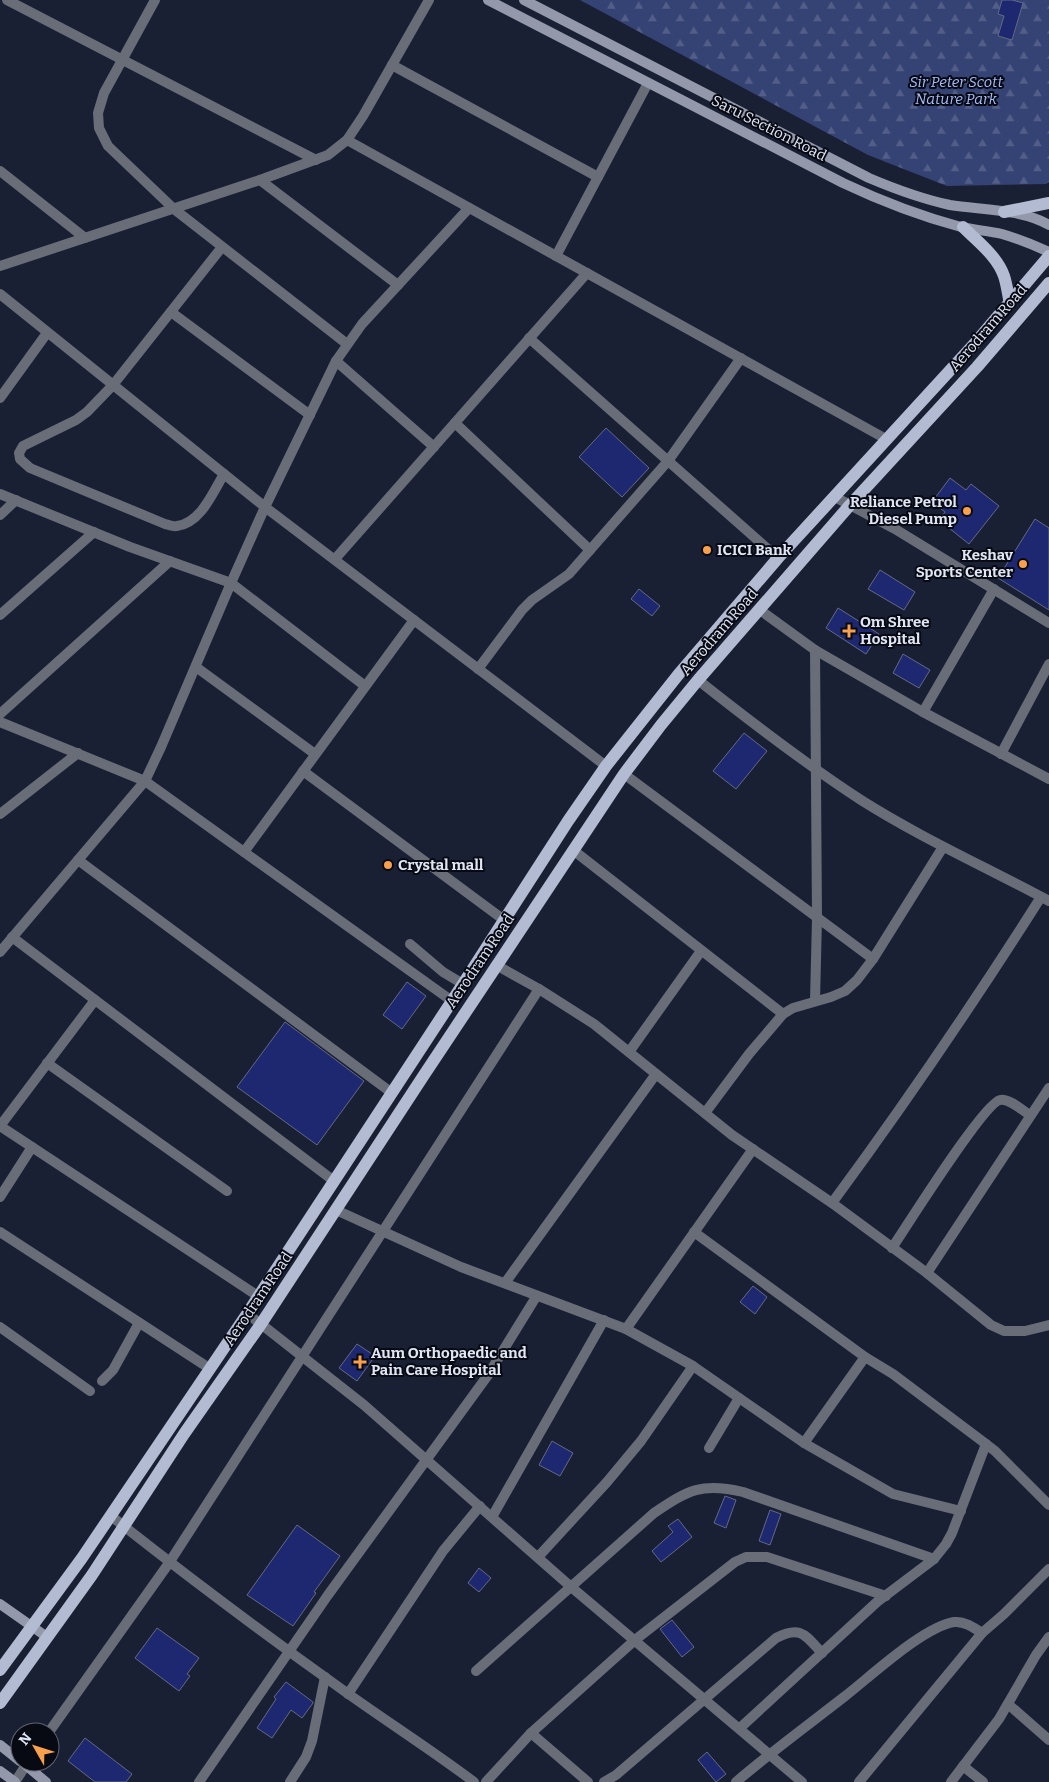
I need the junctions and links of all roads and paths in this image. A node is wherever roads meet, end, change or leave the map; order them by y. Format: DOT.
graph roads {
  1 [pos="7,0"];
  2 [pos="155,0"];
  3 [pos="429,0"];
  4 [pos="488,0"];
  5 [pos="524,0"];
  6 [pos="122,59"];
  7 [pos="392,65"];
  8 [pos="648,83"];
  9 [pos="347,140"];
  10 [pos="316,160"];
  11 [pos="0,172"];
  12 [pos="598,177"];
  13 [pos="260,180"];
  14 [pos="1049,203"];
  15 [pos="469,208"];
  16 [pos="174,209"];
  17 [pos="1004,212"];
  18 [pos="1049,226"];
  19 [pos="963,228"];
  20 [pos="85,238"];
  21 [pos="222,247"];
  22 [pos="1049,254"];
  23 [pos="556,256"];
  24 [pos="0,266"];
  25 [pos="587,273"];
  26 [pos="1049,283"];
  27 [pos="398,285"];
  28 [pos="0,294"];
  29 [pos="1010,304"];
  30 [pos="171,312"];
  31 [pos="47,333"];
  32 [pos="529,338"];
  33 [pos="347,344"];
  34 [pos="741,358"];
  35 [pos="336,361"];
  36 [pos="113,385"];
  37 [pos="0,398"];
  38 [pos="310,414"];
  39 [pos="455,423"];
  40 [pos="886,439"];
  41 [pos="434,447"];
  42 [pos="668,460"];
  43 [pos="224,474"];
  44 [pos="0,494"];
  45 [pos="835,496"];
  46 [pos="16,500"];
  47 [pos="850,505"];
  48 [pos="265,507"];
  49 [pos="0,515"];
  50 [pos="94,532"];
  51 [pos="590,550"];
  52 [pos="778,558"];
  53 [pos="335,559"];
  54 [pos="170,561"];
  55 [pos="231,583"];
  56 [pos="994,589"];
  57 [pos="760,610"];
  58 [pos="0,615"];
  59 [pos="414,620"];
  60 [pos="1049,623"];
  61 [pos="815,650"];
  62 [pos="1049,664"];
  63 [pos="196,667"];
  64 [pos="478,669"];
  65 [pos="698,680"];
  66 [pos="365,686"];
  67 [pos="923,712"];
  68 [pos="0,714"];
  69 [pos="0,722"];
  70 [pos="78,753"];
  71 [pos="315,754"];
  72 [pos="1001,754"];
  73 [pos="606,766"];
  74 [pos="815,770"];
  75 [pos="303,771"];
  76 [pos="624,774"];
  77 [pos="1049,779"];
  78 [pos="145,781"];
  79 [pos="0,814"];
  80 [pos="943,847"];
  81 [pos="573,850"];
  82 [pos="244,852"];
  83 [pos="78,860"];
  84 [pos="1045,899"];
  85 [pos="817,918"];
  86 [pos="504,920"];
  87 [pos="12,937"];
  88 [pos="410,944"];
  89 [pos="702,951"];
  90 [pos="0,952"];
  91 [pos="873,959"];
  92 [pos="496,965"];
  93 [pos="463,984"];
  94 [pos="539,989"];
  95 [pos="95,1000"];
  96 [pos="452,1001"];
  97 [pos="815,1001"];
  98 [pos="783,1014"];
  99 [pos="629,1052"];
  100 [pos="47,1063"];
  101 [pos="656,1074"];
  102 [pos="1049,1088"];
  103 [pos="392,1093"];
  104 [pos="706,1113"];
  105 [pos="1030,1116"];
  106 [pos="0,1126"];
  107 [pos="32,1147"];
  108 [pos="753,1149"];
  109 [pos="334,1182"];
  110 [pos="227,1191"];
  111 [pos="0,1197"];
  112 [pos="832,1203"];
  113 [pos="336,1210"];
  114 [pos="0,1232"];
  115 [pos="382,1232"];
  116 [pos="694,1232"];
  117 [pos="892,1248"];
  118 [pos="927,1273"];
  119 [pos="505,1284"];
  120 [pos="258,1296"];
  121 [pos="536,1297"];
  122 [pos="247,1314"];
  123 [pos="604,1320"];
  124 [pos="139,1323"];
  125 [pos="261,1324"];
  126 [pos="1049,1325"];
  127 [pos="0,1328"];
  128 [pos="626,1329"];
  129 [pos="302,1356"];
  130 [pos="865,1357"];
  131 [pos="693,1366"];
  132 [pos="209,1368"];
  133 [pos="102,1381"];
  134 [pos="90,1391"];
  135 [pos="739,1398"];
  136 [pos="804,1443"];
  137 [pos="986,1444"];
  138 [pos="709,1448"];
  139 [pos="426,1459"];
  140 [pos="1049,1505"];
  141 [pos="480,1506"];
  142 [pos="961,1511"];
  143 [pos="111,1516"];
  144 [pos="492,1517"];
  145 [pos="124,1526"];
  146 [pos="538,1557"];
  147 [pos="934,1559"];
  148 [pos="169,1563"];
  149 [pos="1049,1569"];
  150 [pos="570,1586"];
  151 [pos="886,1596"];
  152 [pos="0,1604"];
  153 [pos="32,1626"];
  154 [pos="982,1632"];
  155 [pos="47,1637"];
  156 [pos="1049,1637"];
  157 [pos="635,1640"];
  158 [pos="289,1650"];
  159 [pos="822,1653"];
  160 [pos="0,1670"];
  161 [pos="476,1671"];
  162 [pos="325,1677"];
  163 [pos="348,1694"];
  164 [pos="705,1699"];
  165 [pos="0,1703"];
  166 [pos="1008,1704"];
  167 [pos="56,1722"];
  168 [pos="740,1728"];
  169 [pos="531,1733"];
  170 [pos="1049,1740"];
  171 [pos="769,1753"];
  172 [pos="963,1766"];
  173 [pos="0,1771"];
  174 [pos="35,1772"];
  175 [pos="15,1782"];
  176 [pos="46,1782"];
  177 [pos="198,1782"];
  178 [pos="290,1782"];
  179 [pos="474,1782"];
  180 [pos="486,1782"];
  181 [pos="588,1782"];
  182 [pos="604,1782"];
  183 [pos="736,1782"];
  184 [pos="802,1782"];
  185 [pos="858,1782"];
  186 [pos="951,1782"];
  187 [pos="983,1782"];
  1 -- 6 [label="street"];
  2 -- 6 [label="street"];
  3 -- 7 [label="street"];
  4 -- 8 [label="street, Saru Section Road"];
  5 -- 17 [label="street, Saru Section Road"];
  6 -- 10 [label="street"];
  6 -- 16 [label="street"];
  7 -- 9 [label="street"];
  7 -- 12 [label="street"];
  8 -- 12 [label="street"];
  8 -- 19 [label="street, Saru Section Road"];
  9 -- 10 [label="street"];
  9 -- 15 [label="street"];
  10 -- 13 [label="street"];
  11 -- 20 [label="street"];
  12 -- 23 [label="street"];
  13 -- 16 [label="street"];
  13 -- 27 [label="street"];
  14 -- 17 [label="main road"];
  15 -- 23 [label="street"];
  15 -- 27 [label="street"];
  16 -- 20 [label="street"];
  16 -- 21 [label="street"];
  17 -- 18 [label="street, Saru Section Road"];
  19 -- 22 [label="street, Saru Section Road"];
  19 -- 29 [label="main road"];
  20 -- 24 [label="street"];
  21 -- 30 [label="street"];
  21 -- 33 [label="street"];
  22 -- 29 [label="main road, Aerodram Road"];
  23 -- 25 [label="street"];
  25 -- 32 [label="street"];
  25 -- 34 [label="street"];
  26 -- 47 [label="main road, Aerodram Road"];
  27 -- 33 [label="street"];
  28 -- 31 [label="street"];
  29 -- 40 [label="main road, Aerodram Road"];
  30 -- 36 [label="street"];
  30 -- 38 [label="street"];
  31 -- 36 [label="street"];
  31 -- 37 [label="street"];
  32 -- 39 [label="street"];
  32 -- 42 [label="street"];
  33 -- 35 [label="street"];
  34 -- 40 [label="street"];
  34 -- 42 [label="street"];
  35 -- 38 [label="street"];
  35 -- 41 [label="street"];
  36 -- 43 [label="street"];
  36 -- 43 [label="street"];
  38 -- 48 [label="street"];
  39 -- 41 [label="street"];
  39 -- 51 [label="street"];
  40 -- 45 [label="main road, Aerodram Road"];
  41 -- 53 [label="street"];
  42 -- 51 [label="street"];
  42 -- 52 [label="street"];
  43 -- 48 [label="street"];
  44 -- 46 [label="street"];
  45 -- 47 [label="street"];
  45 -- 52 [label="main road, Aerodram Road"];
  46 -- 49 [label="street"];
  46 -- 50 [label="street"];
  47 -- 56 [label="street"];
  47 -- 57 [label="main road, Aerodram Road"];
  48 -- 53 [label="street"];
  48 -- 55 [label="street"];
  50 -- 54 [label="street"];
  50 -- 58 [label="street"];
  51 -- 64 [label="street"];
  52 -- 73 [label="main road, Aerodram Road"];
  53 -- 59 [label="street"];
  54 -- 55 [label="street"];
  54 -- 68 [label="street"];
  55 -- 63 [label="street"];
  55 -- 66 [label="street"];
  56 -- 60 [label="street"];
  56 -- 67 [label="street"];
  57 -- 61 [label="street"];
  57 -- 65 [label="main road, Aerodram Road"];
  59 -- 64 [label="street"];
  59 -- 66 [label="street"];
  61 -- 67 [label="street"];
  61 -- 74 [label="street"];
  62 -- 72 [label="street"];
  63 -- 71 [label="street"];
  63 -- 78 [label="street"];
  64 -- 73 [label="street"];
  65 -- 74 [label="street"];
  65 -- 76 [label="main road, Aerodram Road"];
  66 -- 71 [label="street"];
  67 -- 72 [label="street"];
  69 -- 70 [label="street"];
  70 -- 78 [label="street"];
  70 -- 79 [label="street"];
  71 -- 75 [label="street"];
  72 -- 77 [label="street"];
  73 -- 86 [label="main road, Aerodram Road"];
  74 -- 80 [label="street"];
  74 -- 85 [label="street"];
  75 -- 82 [label="street"];
  75 -- 86 [label="street"];
  76 -- 81 [label="main road, Aerodram Road"];
  76 -- 85 [label="street"];
  78 -- 82 [label="street"];
  78 -- 83 [label="street"];
  80 -- 84 [label="street"];
  80 -- 91 [label="street"];
  81 -- 89 [label="street"];
  81 -- 92 [label="main road, Aerodram Road"];
  82 -- 96 [label="street"];
  83 -- 87 [label="street"];
  83 -- 103 [label="street"];
  84 -- 112 [label="street"];
  85 -- 91 [label="street"];
  85 -- 97 [label="street"];
  86 -- 93 [label="main road, Aerodram Road"];
  87 -- 90 [label="street"];
  87 -- 95 [label="street"];
  88 -- 93 [label="street"];
  89 -- 98 [label="street"];
  89 -- 99 [label="street"];
  91 -- 97 [label="street"];
  92 -- 94 [label="street"];
  92 -- 113 [label="main road, Aerodram Road"];
  93 -- 96 [label="main road, Aerodram Road"];
  94 -- 99 [label="street"];
  94 -- 115 [label="street"];
  95 -- 100 [label="street"];
  95 -- 109 [label="street"];
  96 -- 103 [label="main road, Aerodram Road"];
  97 -- 98 [label="street"];
  98 -- 104 [label="street"];
  99 -- 101 [label="street"];
  100 -- 106 [label="street"];
  100 -- 110 [label="street"];
  101 -- 104 [label="street"];
  101 -- 119 [label="street"];
  102 -- 105 [label="street"];
  103 -- 109 [label="main road, Aerodram Road"];
  104 -- 108 [label="street"];
  105 -- 117 [label="street"];
  105 -- 118 [label="street"];
  106 -- 107 [label="street"];
  107 -- 111 [label="street"];
  107 -- 120 [label="street"];
  108 -- 112 [label="street"];
  108 -- 116 [label="street"];
  109 -- 120 [label="main road, Aerodram Road"];
  112 -- 117 [label="street"];
  113 -- 115 [label="street"];
  113 -- 125 [label="main road, Aerodram Road"];
  114 -- 124 [label="street"];
  115 -- 119 [label="street"];
  115 -- 129 [label="street"];
  116 -- 128 [label="street"];
  116 -- 130 [label="street"];
  117 -- 118 [label="street"];
  118 -- 126 [label="street"];
  119 -- 121 [label="street"];
  120 -- 122 [label="main road, Aerodram Road"];
  121 -- 123 [label="street"];
  121 -- 139 [label="street"];
  122 -- 125 [label="street"];
  122 -- 132 [label="main road, Aerodram Road"];
  123 -- 128 [label="street"];
  123 -- 144 [label="street"];
  124 -- 132 [label="street"];
  124 -- 133 [label="street"];
  125 -- 129 [label="street"];
  125 -- 145 [label="main road, Aerodram Road"];
  127 -- 134 [label="street"];
  128 -- 131 [label="street"];
  129 -- 139 [label="street"];
  129 -- 148 [label="street"];
  130 -- 136 [label="street"];
  130 -- 137 [label="street"];
  131 -- 135 [label="street"];
  131 -- 146 [label="street"];
  132 -- 143 [label="main road, Aerodram Road"];
  135 -- 136 [label="street"];
  135 -- 138 [label="street"];
  136 -- 142 [label="street"];
  137 -- 140 [label="street"];
  137 -- 142 [label="street"];
  139 -- 141 [label="street"];
  139 -- 158 [label="street"];
  141 -- 144 [label="street"];
  141 -- 163 [label="street"];
  142 -- 147 [label="street"];
  143 -- 145 [label="street"];
  143 -- 153 [label="main road, Aerodram Road"];
  144 -- 146 [label="street"];
  145 -- 148 [label="street"];
  145 -- 155 [label="main road, Aerodram Road"];
  146 -- 150 [label="street"];
  147 -- 150 [label="street"];
  147 -- 151 [label="street"];
  148 -- 158 [label="street"];
  148 -- 167 [label="street"];
  149 -- 154 [label="street"];
  150 -- 157 [label="street"];
  150 -- 161 [label="street"];
  151 -- 157 [label="street"];
  151 -- 159 [label="street"];
  152 -- 153 [label="street"];
  153 -- 155 [label="street"];
  153 -- 160 [label="main road, Aerodram Road"];
  154 -- 171 [label="street"];
  154 -- 185 [label="street"];
  155 -- 165 [label="main road, Aerodram Road"];
  156 -- 166 [label="street"];
  157 -- 164 [label="street"];
  157 -- 169 [label="street"];
  158 -- 162 [label="street"];
  158 -- 177 [label="street"];
  159 -- 164 [label="street"];
  159 -- 168 [label="street"];
  162 -- 163 [label="street"];
  162 -- 178 [label="street"];
  163 -- 179 [label="street"];
  164 -- 168 [label="street"];
  164 -- 182 [label="street"];
  166 -- 170 [label="street"];
  166 -- 172 [label="street"];
  168 -- 171 [label="street"];
  169 -- 180 [label="street"];
  169 -- 181 [label="street"];
  171 -- 183 [label="street"];
  171 -- 184 [label="street"];
  172 -- 186 [label="street"];
  172 -- 187 [label="street"];
  173 -- 175 [label="street"];
  174 -- 176 [label="street"];
}
